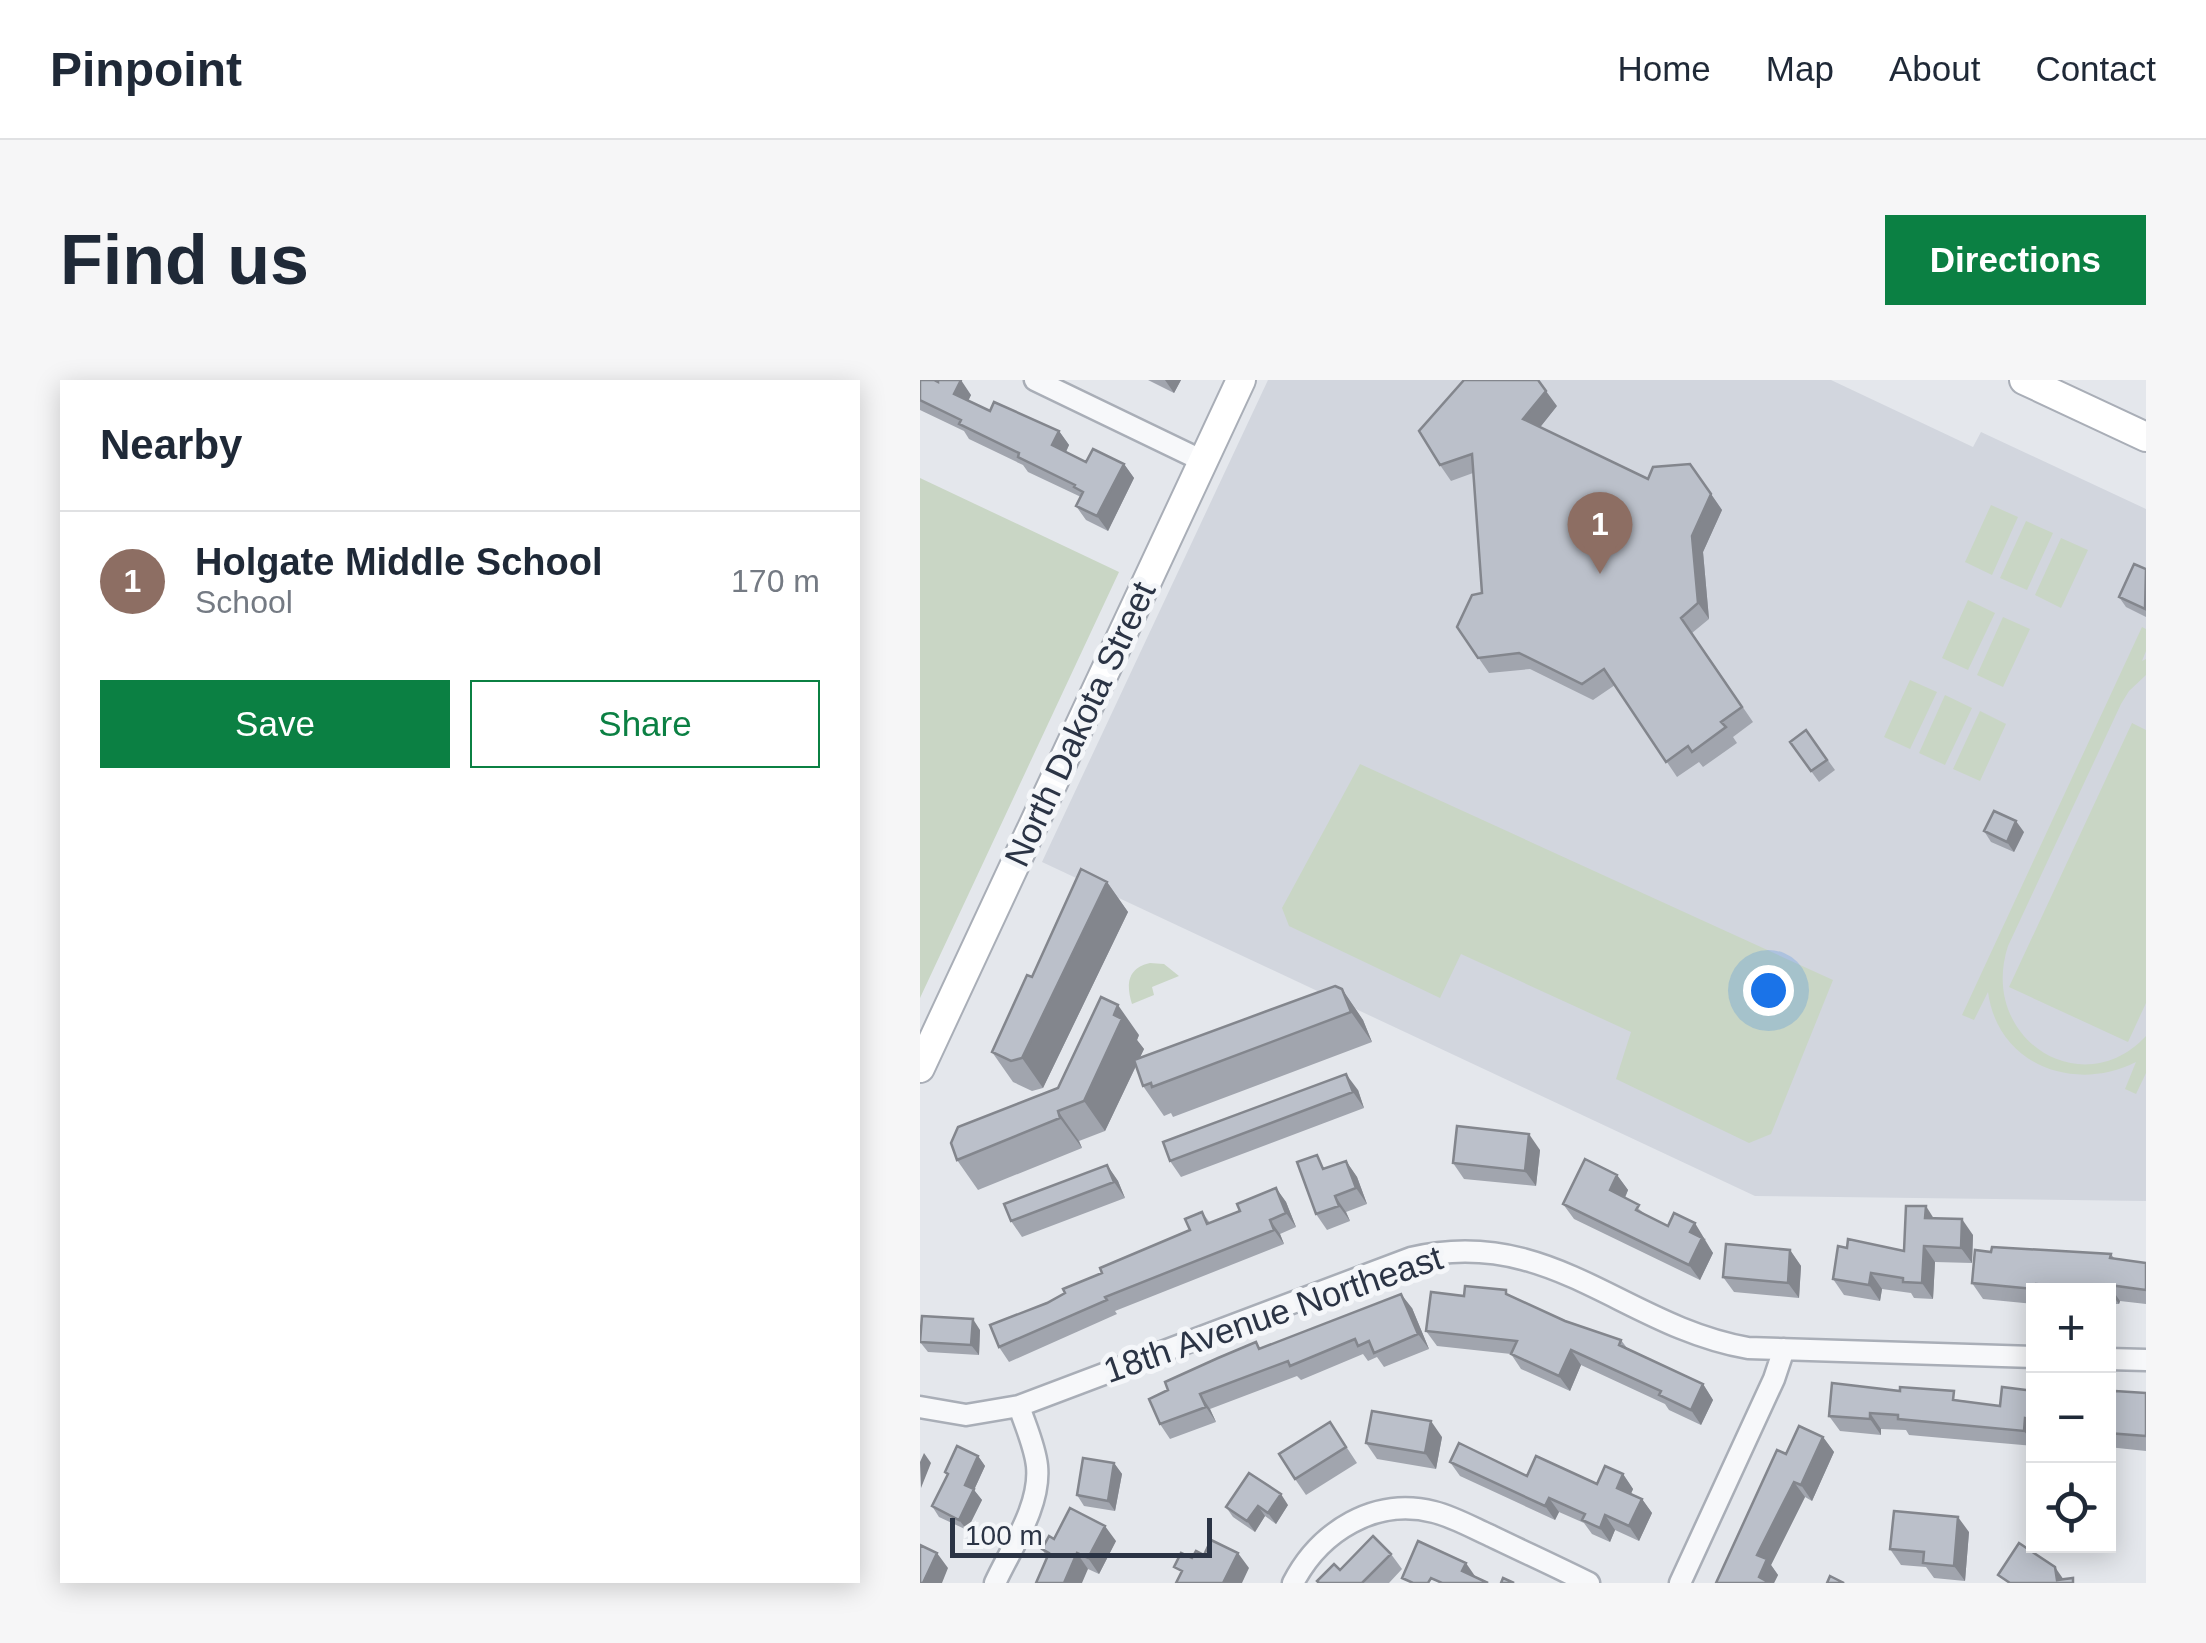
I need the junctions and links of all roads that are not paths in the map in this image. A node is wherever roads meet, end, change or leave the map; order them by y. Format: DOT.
graph roads {
  1 [pos="1034,380"];
  2 [pos="1242,380"];
  3 [pos="2024,380"];
  4 [pos="2146,437"];
  5 [pos="1203,461"];
  6 [pos="920,1068"];
  7 [pos="1784,1350"];
  8 [pos="2026,1357"];
  9 [pos="2116,1359"];
  10 [pos="2146,1360"];
  11 [pos="1019,1406"];
  12 [pos="920,1407"];
  13 [pos="995,1583"];
  14 [pos="1293,1583"];
  15 [pos="1590,1583"];
  16 [pos="1680,1583"];
  1 -- 5 [label="street"];
  2 -- 5 [label="street, North Dakota Street"];
  3 -- 4 [label="street"];
  5 -- 6 [label="street, North Dakota Street"];
  7 -- 8 [label="street, 18th Avenue Northeast"];
  7 -- 11 [label="street, 18th Avenue Northeast"];
  7 -- 16 [label="street"];
  9 -- 10 [label="street"];
  11 -- 12 [label="street, 18th Avenue Northeast"];
  11 -- 13 [label="street"];
  14 -- 15 [label="street"];
}
